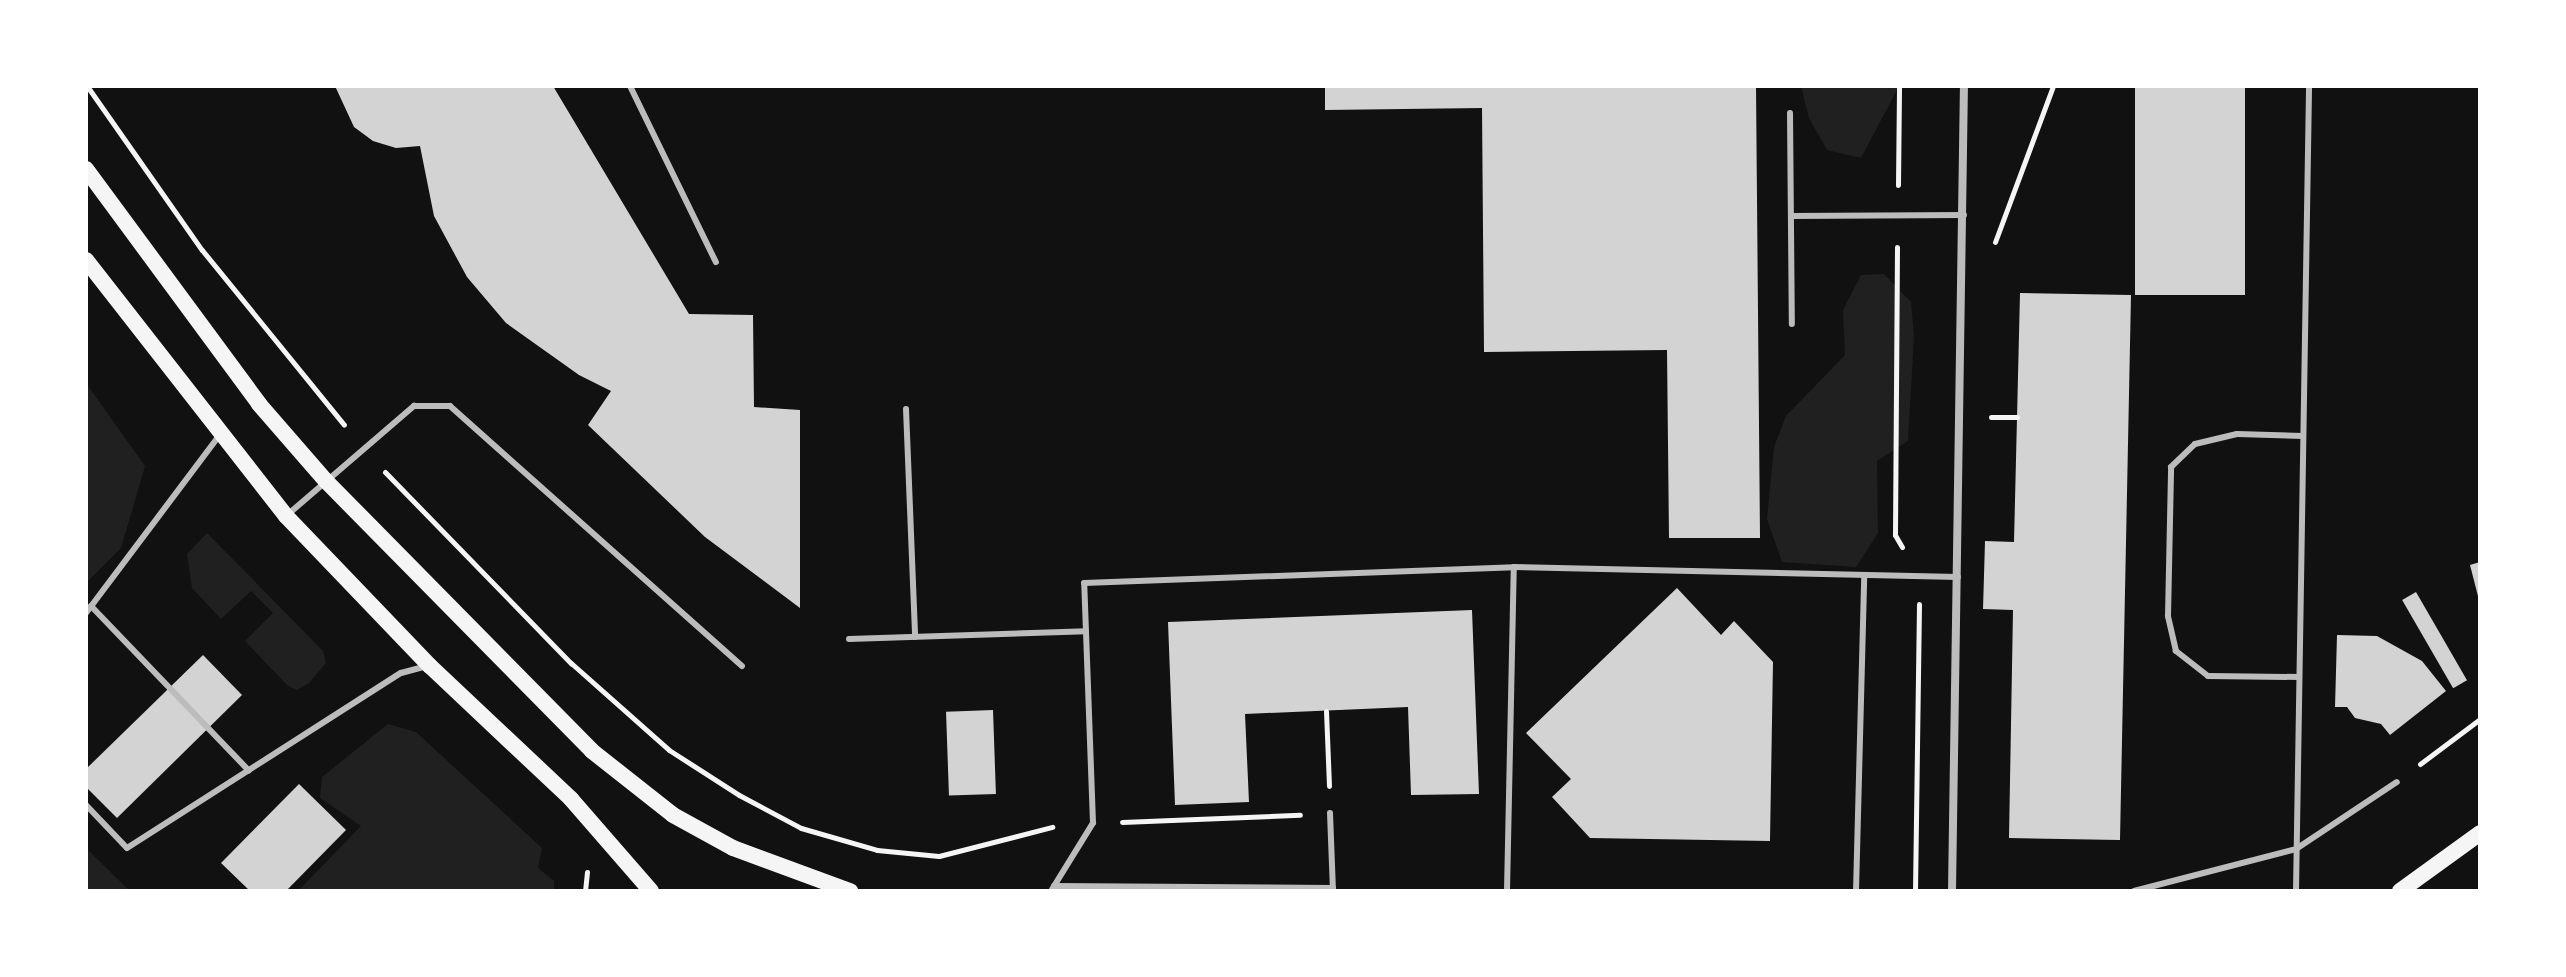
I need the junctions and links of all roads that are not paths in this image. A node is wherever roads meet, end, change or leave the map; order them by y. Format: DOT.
graph roads {
  1 [pos="630,86"];
  2 [pos="1964,86"];
  3 [pos="2309,86"];
  4 [pos="1790,113"];
  5 [pos="86,169"];
  6 [pos="1965,215"];
  7 [pos="1791,216"];
  8 [pos="86,260"];
  9 [pos="716,262"];
  10 [pos="1792,324"];
  11 [pos="906,409"];
  12 [pos="219,436"];
  13 [pos="2303,436"];
  14 [pos="326,481"];
  15 [pos="286,516"];
  16 [pos="1514,567"];
  17 [pos="1864,575"];
  18 [pos="1958,577"];
  19 [pos="88,610"];
  20 [pos="1086,631"];
  21 [pos="915,637"];
  22 [pos="849,639"];
  23 [pos="430,666"];
  24 [pos="742,666"];
  25 [pos="2299,677"];
  26 [pos="249,771"];
  27 [pos="2397,782"];
  28 [pos="86,805"];
  29 [pos="1330,813"];
  30 [pos="2480,833"];
  31 [pos="2296,849"];
  32 [pos="1052,888"];
  33 [pos="1333,890"];
  34 [pos="651,891"];
  35 [pos="850,891"];
  36 [pos="1507,891"];
  37 [pos="1856,891"];
  38 [pos="1952,891"];
  39 [pos="2134,891"];
  40 [pos="2296,891"];
  41 [pos="2400,891"];
  1 -- 9 [label="lane"];
  2 -- 6 [label="street"];
  3 -- 13 [label="lane"];
  4 -- 7 [label="lane"];
  5 -- 14 [label="main road"];
  6 -- 7 [label="lane"];
  6 -- 18 [label="street"];
  7 -- 10 [label="lane"];
  8 -- 12 [label="main road"];
  11 -- 21 [label="lane"];
  12 -- 15 [label="main road"];
  12 -- 19 [label="lane"];
  13 -- 25 [label="lane"];
  13 -- 25 [label="lane"];
  14 -- 15 [label="lane"];
  14 -- 24 [label="lane"];
  14 -- 35 [label="main road"];
  15 -- 23 [label="main road"];
  16 -- 17 [label="lane"];
  16 -- 20 [label="lane"];
  16 -- 36 [label="lane"];
  17 -- 18 [label="lane"];
  17 -- 37 [label="lane"];
  18 -- 38 [label="street"];
  19 -- 26 [label="lane"];
  20 -- 21 [label="lane"];
  20 -- 32 [label="lane"];
  21 -- 22 [label="lane"];
  23 -- 26 [label="lane"];
  23 -- 34 [label="main road"];
  25 -- 31 [label="lane"];
  26 -- 28 [label="lane"];
  27 -- 31 [label="lane"];
  29 -- 33 [label="lane"];
  30 -- 41 [label="main road"];
  31 -- 39 [label="lane"];
  31 -- 40 [label="lane"];
  32 -- 33 [label="lane"];
}
